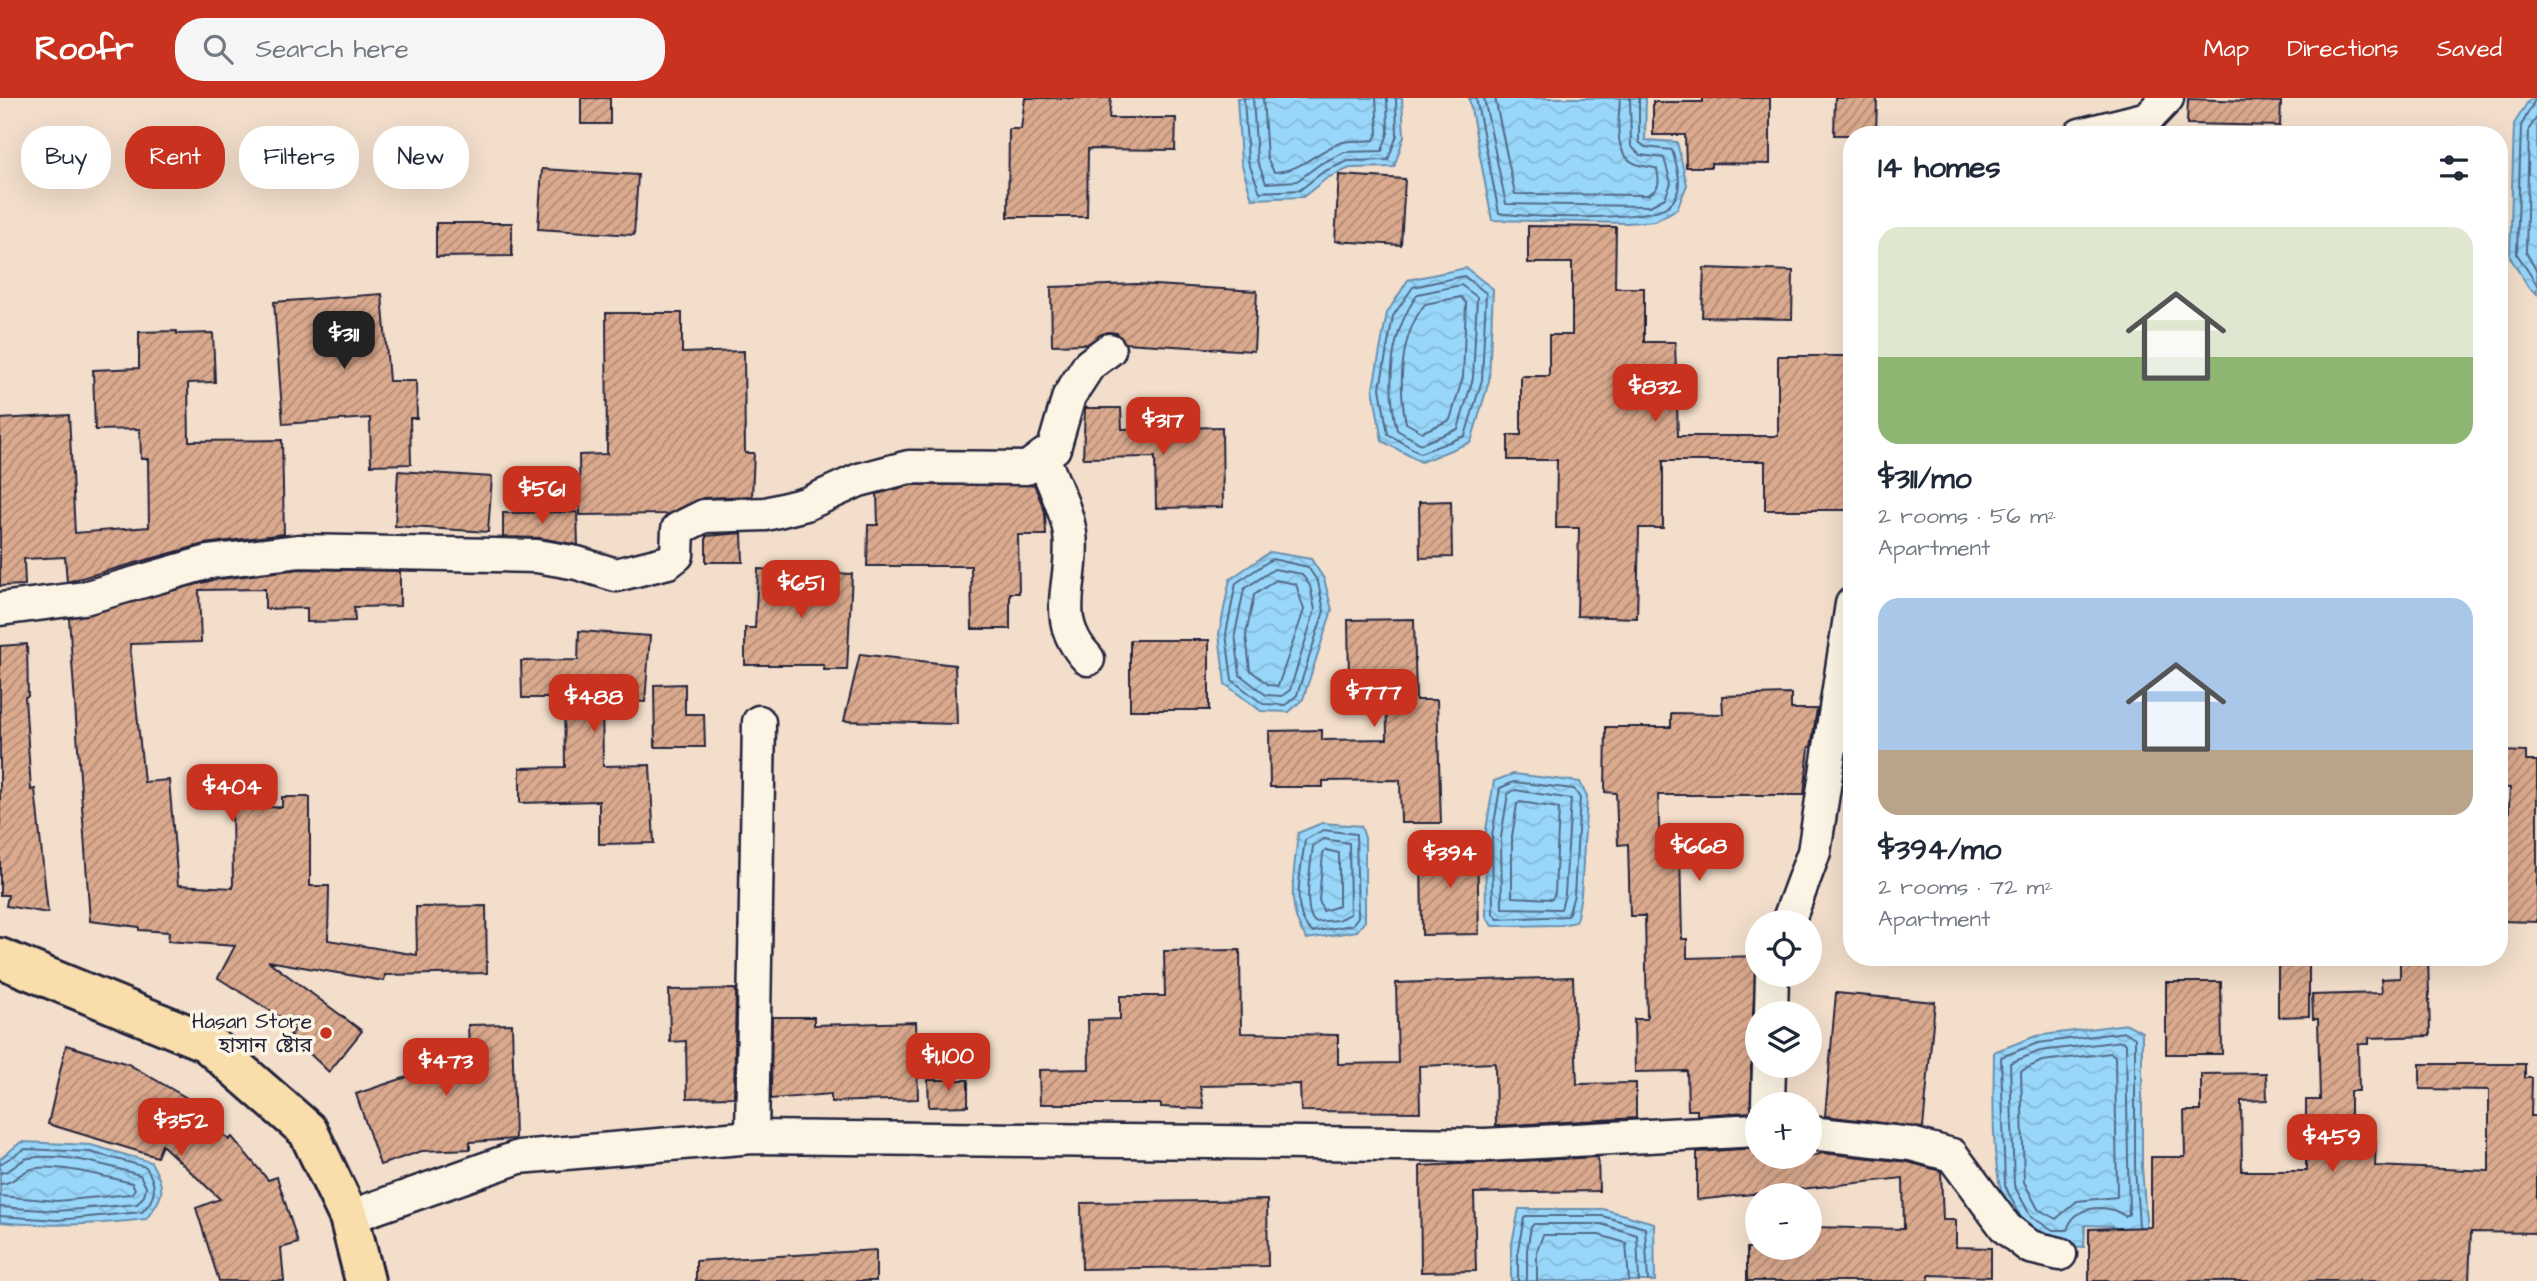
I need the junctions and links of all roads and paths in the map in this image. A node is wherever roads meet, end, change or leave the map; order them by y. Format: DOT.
graph roads {
  1 [pos="2166,98"];
  2 [pos="2116,126"];
  3 [pos="1109,350"];
  4 [pos="1043,456"];
  5 [pos="0,610"];
  6 [pos="1088,659"];
  7 [pos="1843,663"];
  8 [pos="759,722"];
  9 [pos="1792,910"];
  10 [pos="0,958"];
  11 [pos="1745,1131"];
  12 [pos="1822,1134"];
  13 [pos="751,1138"];
  14 [pos="349,1217"];
  15 [pos="2060,1254"];
  16 [pos="365,1281"];
  1 -- 2 [label="street"];
  3 -- 4 [label="street"];
  4 -- 5 [label="street"];
  4 -- 6 [label="street"];
  7 -- 9 [label="street"];
  8 -- 13 [label="street"];
  10 -- 14 [label="highway"];
  11 -- 13 [label="street"];
  12 -- 15 [label="street"];
  13 -- 14 [label="street"];
  14 -- 16 [label="highway"];
}
